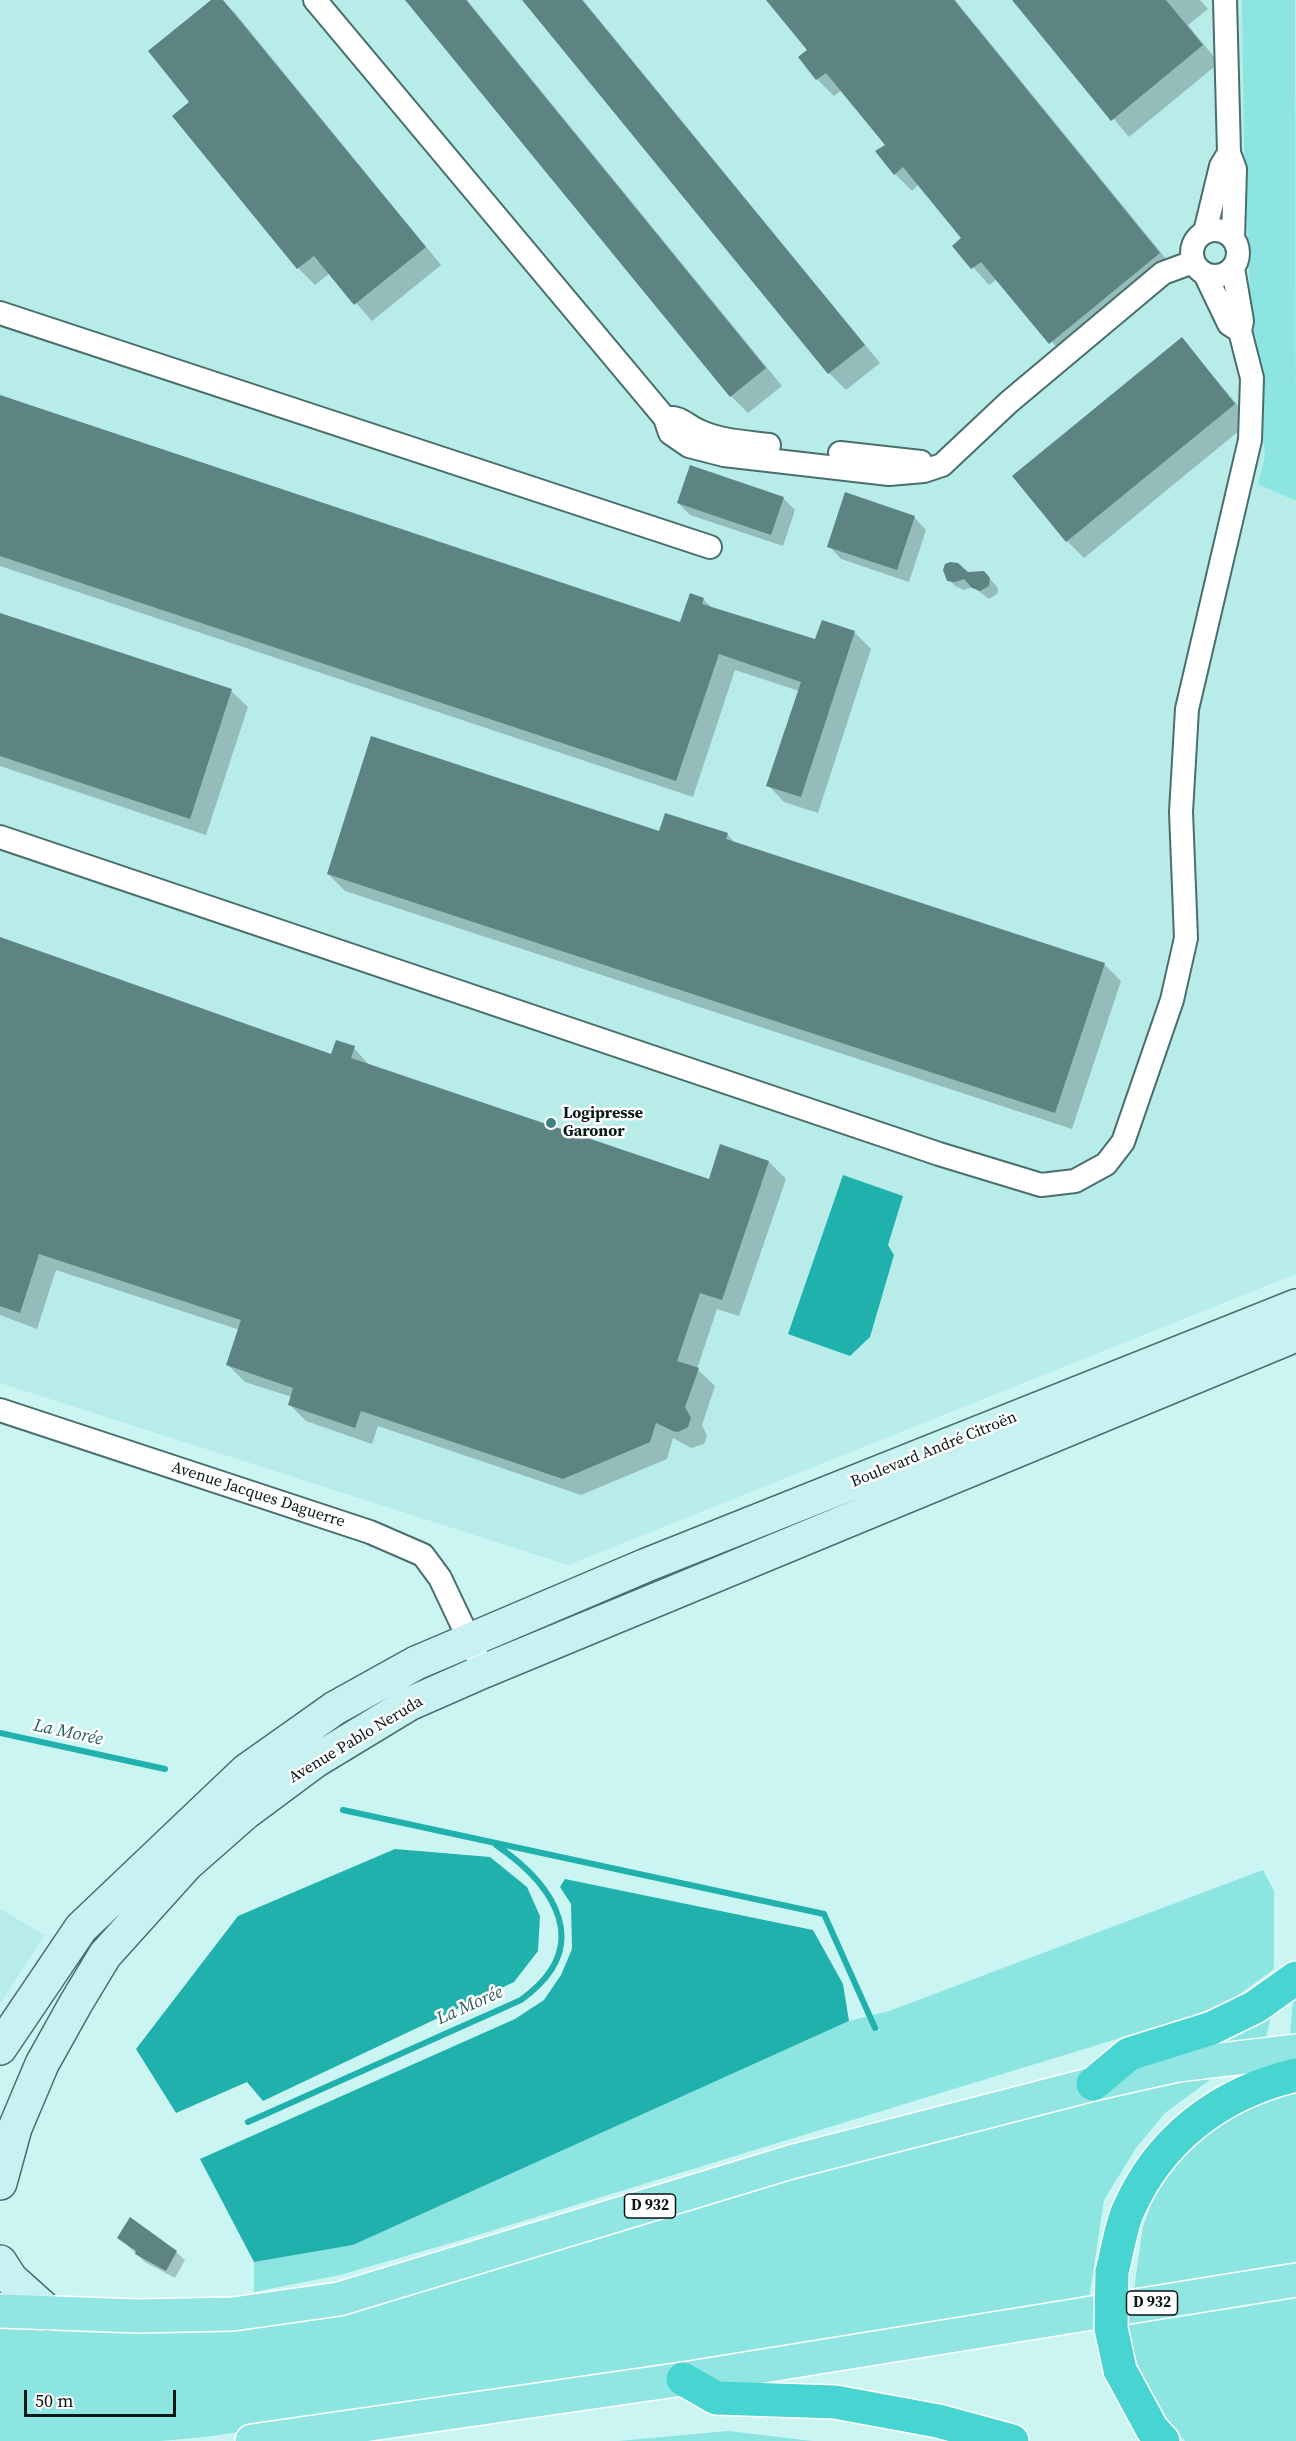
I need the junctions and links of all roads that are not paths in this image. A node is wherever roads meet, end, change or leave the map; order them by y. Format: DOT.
graph roads {
  1 [pos="315,0"];
  2 [pos="1225,0"];
  3 [pos="1229,153"];
  4 [pos="1205,232"];
  5 [pos="1233,238"];
  6 [pos="1199,268"];
  7 [pos="1233,268"];
  8 [pos="0,313"];
  9 [pos="1240,332"];
  10 [pos="711,547"];
  11 [pos="0,837"];
  12 [pos="1288,1324"];
  13 [pos="0,1410"];
  14 [pos="572,1596"];
  15 [pos="624,1612"];
  16 [pos="469,1639"];
  17 [pos="484,1671"];
  18 [pos="1296,1978"];
  19 [pos="0,2048"];
  20 [pos="1296,2051"];
  21 [pos="1296,2075"];
  22 [pos="1093,2084"];
  23 [pos="0,2183"];
  24 [pos="0,2262"];
  25 [pos="1296,2280"];
  26 [pos="0,2311"];
  27 [pos="49,2313"];
  28 [pos="683,2379"];
  29 [pos="252,2441"];
  30 [pos="1012,2441"];
  31 [pos="1163,2441"];
  1 -- 6 [label="street"];
  2 -- 3 [label="street"];
  3 -- 4 [label="street"];
  3 -- 5 [label="street"];
  4 -- 5 [label="street"];
  4 -- 6 [label="street"];
  5 -- 7 [label="street"];
  6 -- 7 [label="street"];
  6 -- 9 [label="street"];
  7 -- 9 [label="street"];
  8 -- 10 [label="street"];
  9 -- 11 [label="street"];
  12 -- 14 [label="main road, Boulevard André Citroën"];
  12 -- 15 [label="main road, Boulevard André Citroën"];
  13 -- 16 [label="street, Avenue Jacques Daguerre"];
  14 -- 16 [label="main road, Avenue Pablo Neruda"];
  15 -- 17 [label="main road, Avenue Pablo Neruda"];
  16 -- 17 [label="street, Avenue Jacques Daguerre"];
  16 -- 19 [label="main road, Avenue Pablo Neruda"];
  17 -- 23 [label="main road, Avenue Pablo Neruda"];
  18 -- 22 [label="highway"];
  20 -- 22 [label="main road, D 932"];
  21 -- 31 [label="highway, bridge"];
  22 -- 27 [label="main road, D 932"];
  24 -- 27 [label="main road"];
  25 -- 28 [label="main road, D 932"];
  26 -- 27 [label="main road, D 932"];
  28 -- 29 [label="main road, D 932"];
  28 -- 30 [label="highway"];
}
